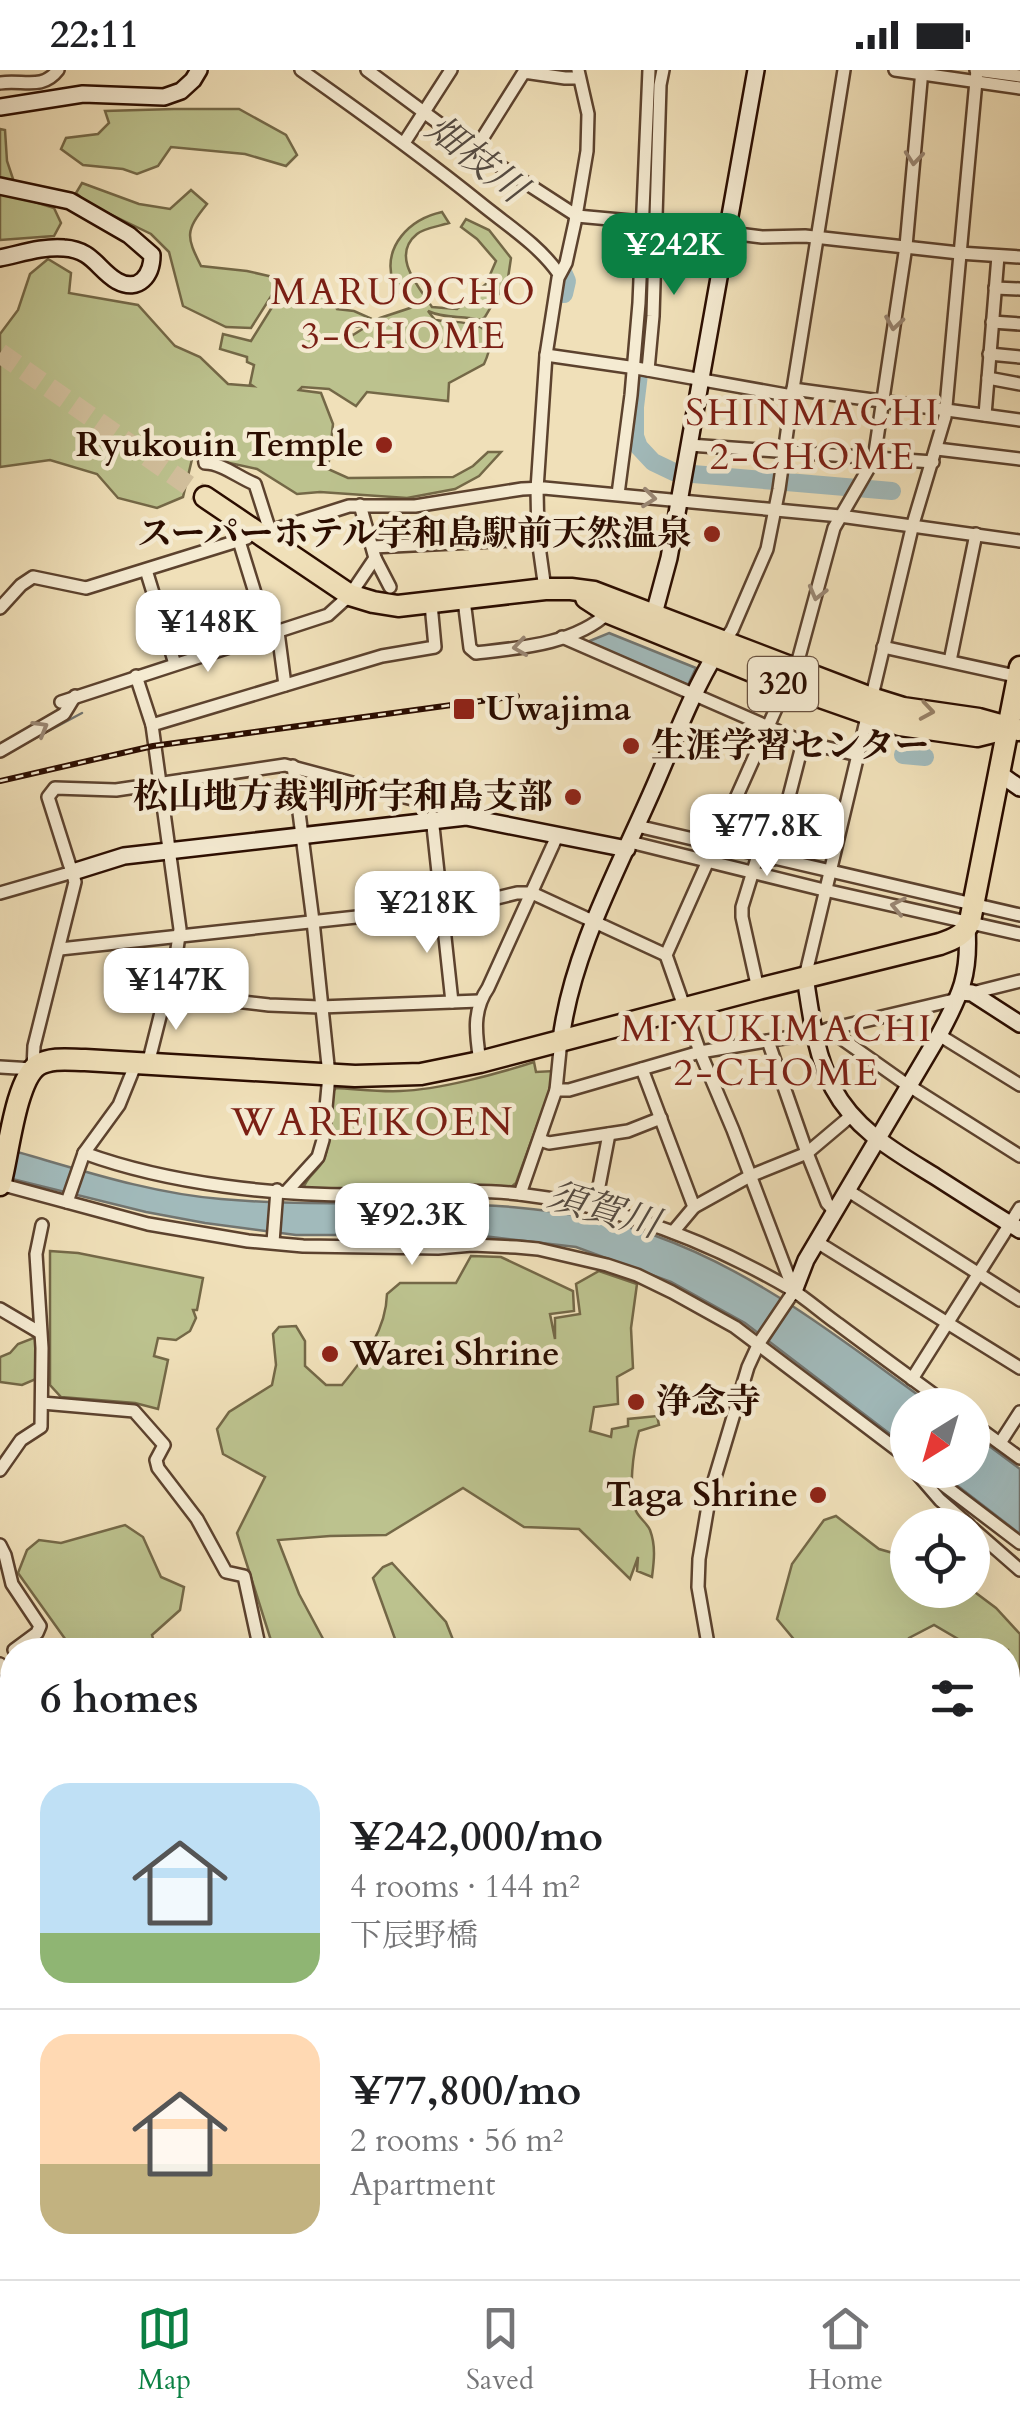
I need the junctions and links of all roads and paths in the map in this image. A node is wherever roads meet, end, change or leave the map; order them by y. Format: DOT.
graph roads {
  1 [pos="58,70"];
  2 [pos="199,70"];
  3 [pos="301,70"];
  4 [pos="367,70"];
  5 [pos="451,70"];
  6 [pos="649,70"];
  7 [pos="664,70"];
  8 [pos="756,70"];
  9 [pos="844,70"];
  10 [pos="895,70"];
  11 [pos="519,71"];
  12 [pos="922,72"];
  13 [pos="578,74"];
  14 [pos="976,74"];
  15 [pos="1020,76"];
  16 [pos="0,83"];
  17 [pos="1020,88"];
  18 [pos="0,106"];
  19 [pos="424,114"];
  20 [pos="406,140"];
  21 [pos="475,150"];
  22 [pos="0,186"];
  23 [pos="577,216"];
  24 [pos="650,223"];
  25 [pos="728,233"];
  26 [pos="817,238"];
  27 [pos="906,246"];
  28 [pos="959,253"];
  29 [pos="998,256"];
  30 [pos="1020,257"];
  31 [pos="0,258"];
  32 [pos="559,274"];
  33 [pos="995,288"];
  34 [pos="1020,288"];
  35 [pos="992,322"];
  36 [pos="1020,324"];
  37 [pos="989,354"];
  38 [pos="551,355"];
  39 [pos="1020,356"];
  40 [pos="641,368"];
  41 [pos="988,378"];
  42 [pos="702,380"];
  43 [pos="1020,384"];
  44 [pos="792,392"];
  45 [pos="882,400"];
  46 [pos="946,410"];
  47 [pos="985,415"];
  48 [pos="1020,420"];
  49 [pos="689,445"];
  50 [pos="203,448"];
  51 [pos="937,449"];
  52 [pos="784,452"];
  53 [pos="874,458"];
  54 [pos="1020,459"];
  55 [pos="933,462"];
  56 [pos="544,489"];
  57 [pos="618,494"];
  58 [pos="206,497"];
  59 [pos="680,501"];
  60 [pos="360,505"];
  61 [pos="774,510"];
  62 [pos="840,516"];
  63 [pos="913,524"];
  64 [pos="976,534"];
  65 [pos="538,539"];
  66 [pos="1020,540"];
  67 [pos="374,552"];
  68 [pos="146,570"];
  69 [pos="390,587"];
  70 [pos="545,589"];
  71 [pos="350,594"];
  72 [pos="464,600"];
  73 [pos="431,604"];
  74 [pos="613,606"];
  75 [pos="0,608"];
  76 [pos="653,622"];
  77 [pos="273,634"];
  78 [pos="562,637"];
  79 [pos="883,647"];
  80 [pos="719,649"];
  81 [pos="950,662"];
  82 [pos="175,664"];
  83 [pos="1019,673"];
  84 [pos="136,676"];
  85 [pos="790,677"];
  86 [pos="285,685"];
  87 [pos="695,695"];
  88 [pos="75,696"];
  89 [pos="60,702"];
  90 [pos="869,706"];
  91 [pos="152,724"];
  92 [pos="768,726"];
  93 [pos="1014,730"];
  94 [pos="803,742"];
  95 [pos="0,751"];
  96 [pos="858,755"];
  97 [pos="292,766"];
  98 [pos="1000,774"];
  99 [pos="159,784"];
  100 [pos="1020,788"];
  101 [pos="432,813"];
  102 [pos="558,834"];
  103 [pos="302,838"];
  104 [pos="631,839"];
  105 [pos="715,844"];
  106 [pos="169,851"];
  107 [pos="758,855"];
  108 [pos="773,858"];
  109 [pos="707,862"];
  110 [pos="73,872"];
  111 [pos="830,872"];
  112 [pos="752,873"];
  113 [pos="826,890"];
  114 [pos="0,893"];
  115 [pos="532,894"];
  116 [pos="444,907"];
  117 [pos="1020,915"];
  118 [pos="970,918"];
  119 [pos="313,921"];
  120 [pos="595,923"];
  121 [pos="1020,934"];
  122 [pos="179,937"];
  123 [pos="60,949"];
  124 [pos="666,955"];
  125 [pos="805,977"];
  126 [pos="1020,982"];
  127 [pos="758,989"];
  128 [pos="166,993"];
  129 [pos="964,995"];
  130 [pos="452,1002"];
  131 [pos="479,1002"];
  132 [pos="320,1007"];
  133 [pos="684,1010"];
  134 [pos="1020,1024"];
  135 [pos="821,1031"];
  136 [pos="940,1035"];
  137 [pos="561,1040"];
  138 [pos="768,1041"];
  139 [pos="700,1052"];
  140 [pos="480,1062"];
  141 [pos="142,1064"];
  142 [pos="0,1067"];
  143 [pos="33,1069"];
  144 [pos="642,1069"];
  145 [pos="329,1075"];
  146 [pos="908,1085"];
  147 [pos="1020,1085"];
  148 [pos="556,1090"];
  149 [pos="852,1115"];
  150 [pos="661,1118"];
  151 [pos="609,1134"];
  152 [pos="540,1140"];
  153 [pos="877,1140"];
  154 [pos="807,1152"];
  155 [pos="1020,1156"];
  156 [pos="83,1157"];
  157 [pos="750,1176"];
  158 [pos="1,1182"];
  159 [pos="847,1190"];
  160 [pos="280,1193"];
  161 [pos="520,1194"];
  162 [pos="68,1200"];
  163 [pos="595,1208"];
  164 [pos="694,1208"];
  165 [pos="1020,1208"];
  166 [pos="834,1211"];
  167 [pos="42,1225"];
  168 [pos="1015,1227"];
  169 [pos="673,1232"];
  170 [pos="273,1238"];
  171 [pos="816,1242"];
  172 [pos="978,1274"];
  173 [pos="792,1294"];
  174 [pos="1020,1300"];
  175 [pos="0,1309"];
  176 [pos="948,1322"];
  177 [pos="39,1332"];
  178 [pos="761,1340"];
  179 [pos="1020,1368"];
  180 [pos="912,1379"];
  181 [pos="924,1388"];
  182 [pos="42,1403"];
  183 [pos="1020,1412"];
  184 [pos="990,1436"];
  185 [pos="1000,1444"];
  186 [pos="890,1445"];
  187 [pos="1020,1458"];
  188 [pos="0,1470"];
  189 [pos="930,1488"];
  190 [pos="947,1488"];
  191 [pos="949,1508"];
  192 [pos="990,1544"];
  193 [pos="1020,1544"];
  194 [pos="0,1546"];
  195 [pos="1020,1570"];
  196 [pos="30,1638"];
  197 [pos="257,1638"];
  198 [pos="708,1638"];
  1 -- 16 [label="street"];
  2 -- 18 [label="street"];
  3 -- 20 [label="street"];
  4 -- 19 [label="street"];
  5 -- 19 [label="street"];
  6 -- 24 [label="street"];
  7 -- 24 [label="street"];
  8 -- 25 [label="street"];
  9 -- 26 [label="street"];
  10 -- 12 [label="street"];
  11 -- 13 [label="street"];
  11 -- 21 [label="street"];
  12 -- 14 [label="street"];
  12 -- 27 [label="street, one-way"];
  13 -- 23 [label="street"];
  14 -- 15 [label="street"];
  14 -- 17 [label="street"];
  14 -- 28 [label="street"];
  19 -- 20 [label="street"];
  19 -- 21 [label="street"];
  20 -- 32 [label="street"];
  21 -- 23 [label="street"];
  22 -- 31 [label="street"];
  23 -- 24 [label="street"];
  23 -- 32 [label="street"];
  24 -- 25 [label="street"];
  24 -- 40 [label="street"];
  25 -- 26 [label="street"];
  25 -- 42 [label="street"];
  26 -- 27 [label="street"];
  26 -- 44 [label="street"];
  27 -- 28 [label="street"];
  27 -- 45 [label="street, one-way"];
  28 -- 29 [label="street"];
  28 -- 46 [label="street"];
  29 -- 30 [label="street"];
  29 -- 33 [label="street"];
  32 -- 38 [label="street"];
  33 -- 34 [label="street"];
  33 -- 35 [label="street"];
  35 -- 36 [label="street"];
  35 -- 37 [label="street"];
  37 -- 39 [label="street"];
  37 -- 41 [label="street"];
  38 -- 40 [label="street"];
  38 -- 56 [label="street"];
  40 -- 42 [label="street"];
  40 -- 57 [label="street"];
  41 -- 43 [label="street"];
  41 -- 47 [label="street"];
  42 -- 44 [label="street"];
  42 -- 49 [label="street"];
  44 -- 45 [label="street"];
  44 -- 52 [label="street"];
  45 -- 46 [label="street"];
  45 -- 53 [label="street"];
  46 -- 47 [label="street"];
  46 -- 51 [label="street"];
  47 -- 48 [label="street"];
  49 -- 52 [label="street"];
  49 -- 59 [label="street"];
  50 -- 60 [label="street"];
  51 -- 54 [label="street"];
  51 -- 55 [label="street"];
  52 -- 53 [label="street"];
  52 -- 61 [label="street"];
  53 -- 55 [label="street"];
  53 -- 62 [label="street"];
  55 -- 63 [label="street"];
  56 -- 57 [label="street"];
  56 -- 60 [label="street"];
  56 -- 65 [label="street"];
  57 -- 59 [label="street, one-way"];
  58 -- 71 [label="highway, 320"];
  59 -- 61 [label="street"];
  59 -- 76 [label="street"];
  60 -- 67 [label="street"];
  61 -- 62 [label="street"];
  61 -- 80 [label="street"];
  62 -- 63 [label="street"];
  62 -- 85 [label="street, one-way"];
  63 -- 64 [label="street"];
  63 -- 79 [label="street"];
  64 -- 66 [label="street"];
  64 -- 81 [label="street"];
  65 -- 67 [label="street"];
  65 -- 70 [label="street"];
  67 -- 69 [label="street"];
  67 -- 71 [label="street"];
  68 -- 75 [label="street"];
  68 -- 77 [label="street"];
  68 -- 82 [label="street"];
  70 -- 72 [label="highway, 320"];
  70 -- 74 [label="highway, 320"];
  71 -- 73 [label="highway, 320"];
  71 -- 77 [label="street"];
  72 -- 73 [label="highway, 320"];
  78 -- 72 [label="street, one-way"];
  73 -- 86 [label="street"];
  74 -- 76 [label="highway, 320"];
  74 -- 78 [label="street"];
  76 -- 80 [label="highway, 320"];
  77 -- 82 [label="street"];
  77 -- 86 [label="street"];
  78 -- 87 [label="street"];
  79 -- 81 [label="street"];
  79 -- 90 [label="street"];
  80 -- 85 [label="highway, 320"];
  80 -- 87 [label="street"];
  81 -- 83 [label="street"];
  82 -- 84 [label="street"];
  83 -- 93 [label="highway"];
  84 -- 88 [label="street"];
  84 -- 91 [label="street"];
  85 -- 90 [label="highway, 320"];
  85 -- 92 [label="street"];
  86 -- 91 [label="street"];
  87 -- 92 [label="street"];
  87 -- 104 [label="street"];
  88 -- 89 [label="street"];
  95 -- 88 [label="street, one-way"];
  90 -- 93 [label="highway, 320"];
  90 -- 96 [label="street"];
  91 -- 99 [label="street"];
  92 -- 94 [label="street"];
  92 -- 105 [label="street"];
  93 -- 98 [label="highway"];
  94 -- 96 [label="street"];
  94 -- 108 [label="street"];
  96 -- 111 [label="street"];
  97 -- 99 [label="street"];
  97 -- 101 [label="street"];
  97 -- 103 [label="street"];
  98 -- 100 [label="street"];
  98 -- 118 [label="highway"];
  99 -- 106 [label="street"];
  99 -- 110 [label="street"];
  101 -- 102 [label="street"];
  101 -- 103 [label="street"];
  101 -- 116 [label="street"];
  102 -- 104 [label="street"];
  102 -- 115 [label="street"];
  103 -- 106 [label="street"];
  103 -- 119 [label="street"];
  104 -- 105 [label="street"];
  104 -- 109 [label="street"];
  104 -- 120 [label="street"];
  105 -- 107 [label="street"];
  105 -- 109 [label="street"];
  106 -- 110 [label="street"];
  106 -- 122 [label="street"];
  107 -- 108 [label="street"];
  107 -- 112 [label="street"];
  108 -- 111 [label="street"];
  109 -- 112 [label="street"];
  109 -- 124 [label="street"];
  110 -- 114 [label="street"];
  110 -- 123 [label="street"];
  111 -- 113 [label="street"];
  111 -- 118 [label="street"];
  112 -- 113 [label="street"];
  112 -- 127 [label="street"];
  118 -- 113 [label="street, one-way"];
  113 -- 125 [label="street"];
  115 -- 116 [label="street"];
  115 -- 120 [label="street"];
  115 -- 131 [label="street"];
  116 -- 119 [label="street"];
  116 -- 130 [label="street"];
  117 -- 118 [label="street"];
  118 -- 121 [label="street"];
  118 -- 125 [label="highway"];
  118 -- 129 [label="street"];
  119 -- 122 [label="street"];
  119 -- 132 [label="street"];
  120 -- 124 [label="street"];
  120 -- 137 [label="street"];
  122 -- 123 [label="street"];
  122 -- 128 [label="street"];
  123 -- 143 [label="street"];
  124 -- 133 [label="street"];
  125 -- 127 [label="highway"];
  125 -- 135 [label="street"];
  126 -- 129 [label="street"];
  127 -- 133 [label="highway"];
  128 -- 132 [label="street"];
  128 -- 141 [label="street"];
  129 -- 134 [label="street"];
  129 -- 135 [label="street"];
  129 -- 136 [label="street"];
  130 -- 131 [label="street"];
  130 -- 132 [label="street"];
  131 -- 140 [label="street"];
  132 -- 145 [label="street"];
  133 -- 137 [label="highway"];
  133 -- 139 [label="street"];
  135 -- 138 [label="street"];
  135 -- 146 [label="street"];
  135 -- 149 [label="street"];
  136 -- 146 [label="street"];
  136 -- 147 [label="street"];
  137 -- 140 [label="highway"];
  137 -- 148 [label="street"];
  138 -- 139 [label="street"];
  138 -- 154 [label="street"];
  139 -- 144 [label="street"];
  139 -- 157 [label="street"];
  140 -- 145 [label="highway"];
  141 -- 143 [label="highway"];
  141 -- 145 [label="highway"];
  141 -- 156 [label="street"];
  142 -- 143 [label="street"];
  143 -- 158 [label="highway"];
  144 -- 148 [label="street"];
  144 -- 150 [label="street"];
  145 -- 160 [label="street"];
  146 -- 153 [label="street"];
  146 -- 155 [label="street"];
  148 -- 152 [label="street"];
  149 -- 153 [label="street"];
  149 -- 154 [label="street"];
  150 -- 151 [label="street"];
  150 -- 164 [label="street"];
  151 -- 152 [label="street"];
  151 -- 163 [label="street"];
  152 -- 161 [label="street"];
  153 -- 159 [label="street"];
  153 -- 168 [label="street"];
  154 -- 157 [label="street"];
  154 -- 166 [label="street"];
  156 -- 160 [label="street"];
  156 -- 162 [label="street"];
  157 -- 164 [label="street"];
  157 -- 173 [label="street"];
  158 -- 162 [label="street"];
  159 -- 166 [label="street"];
  159 -- 172 [label="street"];
  160 -- 161 [label="street"];
  160 -- 170 [label="street"];
  161 -- 163 [label="street"];
  162 -- 170 [label="street"];
  163 -- 169 [label="street"];
  164 -- 169 [label="street"];
  165 -- 168 [label="street"];
  166 -- 171 [label="street"];
  167 -- 177 [label="street"];
  168 -- 172 [label="street"];
  169 -- 173 [label="street"];
  170 -- 178 [label="street"];
  171 -- 173 [label="street"];
  171 -- 176 [label="street"];
  172 -- 174 [label="street"];
  172 -- 176 [label="street"];
  173 -- 178 [label="street"];
  173 -- 180 [label="street"];
  175 -- 177 [label="street"];
  176 -- 179 [label="street"];
  176 -- 180 [label="street"];
  177 -- 182 [label="street"];
  178 -- 186 [label="street"];
  178 -- 198 [label="street"];
  180 -- 181 [label="street"];
  182 -- 188 [label="street"];
  182 -- 197 [label="street"];
  183 -- 185 [label="street"];
  184 -- 185 [label="street"];
  185 -- 187 [label="street"];
  189 -- 191 [label="street"];
  190 -- 193 [label="street"];
  192 -- 195 [label="street"];
  194 -- 196 [label="street"];
}
